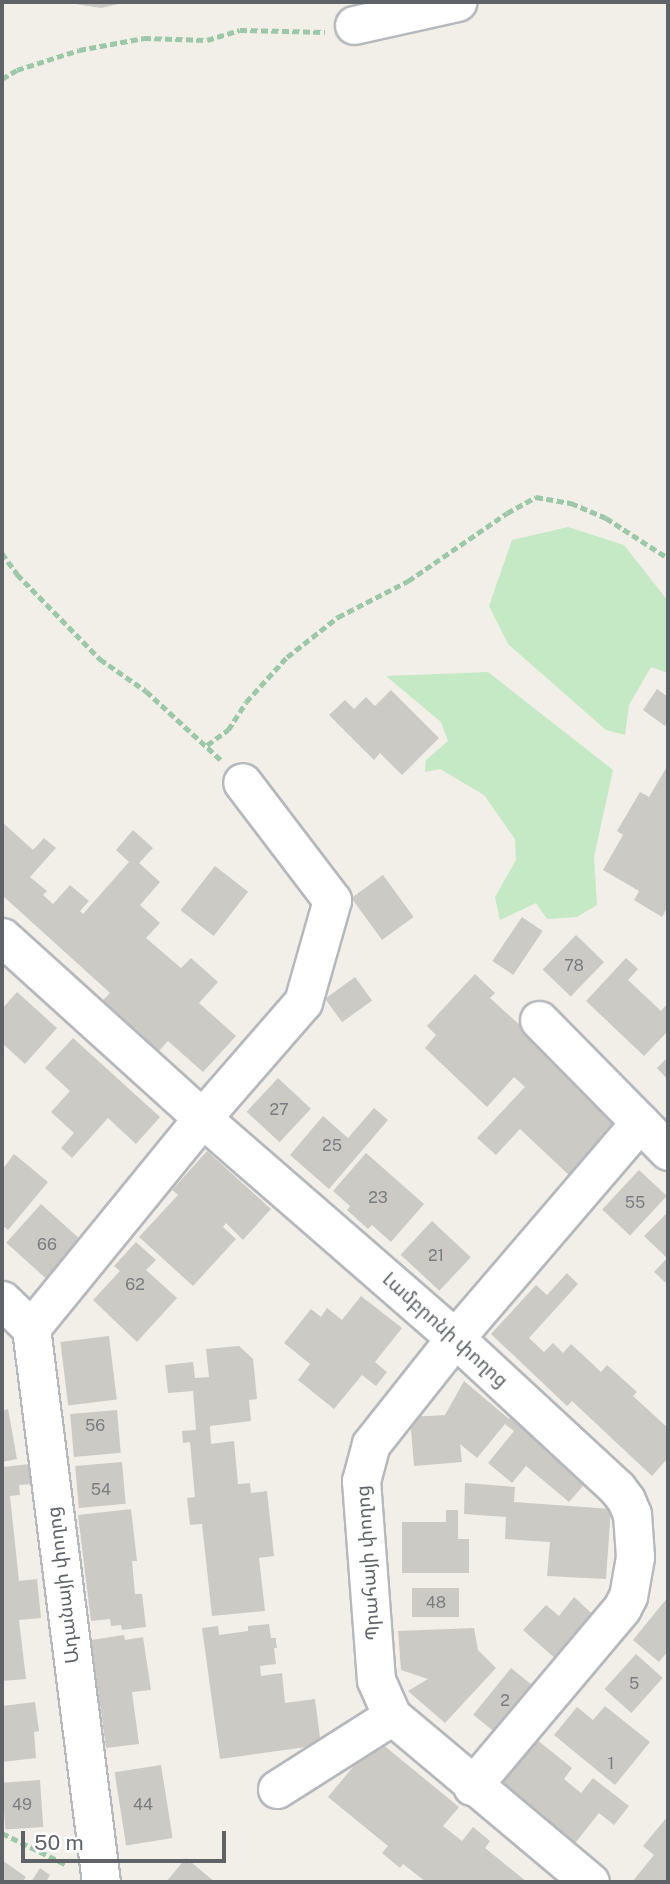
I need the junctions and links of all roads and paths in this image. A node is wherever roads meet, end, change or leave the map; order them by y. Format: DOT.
graph roads {
  1 [pos="457,2"];
  2 [pos="354,26"];
  3 [pos="2,79"];
  4 [pos="2,553"];
  5 [pos="668,558"];
  6 [pos="207,745"];
  7 [pos="242,782"];
  8 [pos="2,937"];
  9 [pos="539,1020"];
  10 [pos="202,1118"];
  11 [pos="640,1122"];
  12 [pos="668,1152"];
  13 [pos="2,1300"];
  14 [pos="31,1328"];
  15 [pos="455,1338"];
  16 [pos="392,1716"];
  17 [pos="472,1786"];
  18 [pos="278,1790"];
  19 [pos="2,1833"];
  20 [pos="99,1882"];
  21 [pos="590,1882"];
  1 -- 2 [label="street"];
  2 -- 3 [label="path"];
  4 -- 6 [label="path"];
  5 -- 6 [label="path"];
  6 -- 7 [label="path"];
  7 -- 10 [label="street"];
  8 -- 10 [label="street, Լամբրոնի փողոց"];
  9 -- 11 [label="street"];
  10 -- 14 [label="street"];
  10 -- 15 [label="street, Լամբրոնի փողոց"];
  11 -- 12 [label="street"];
  11 -- 15 [label="street, Պրահայի փողոց"];
  13 -- 14 [label="street"];
  14 -- 20 [label="street, Ադանայի փողոց"];
  15 -- 16 [label="street, Պրահայի փողոց"];
  15 -- 17 [label="street, Լամբրոնի փողոց"];
  16 -- 17 [label="street, Պրահայի փողոց"];
  16 -- 18 [label="street"];
  17 -- 21 [label="street, Պրահայի փողոց"];
  19 -- 20 [label="path"];
}
